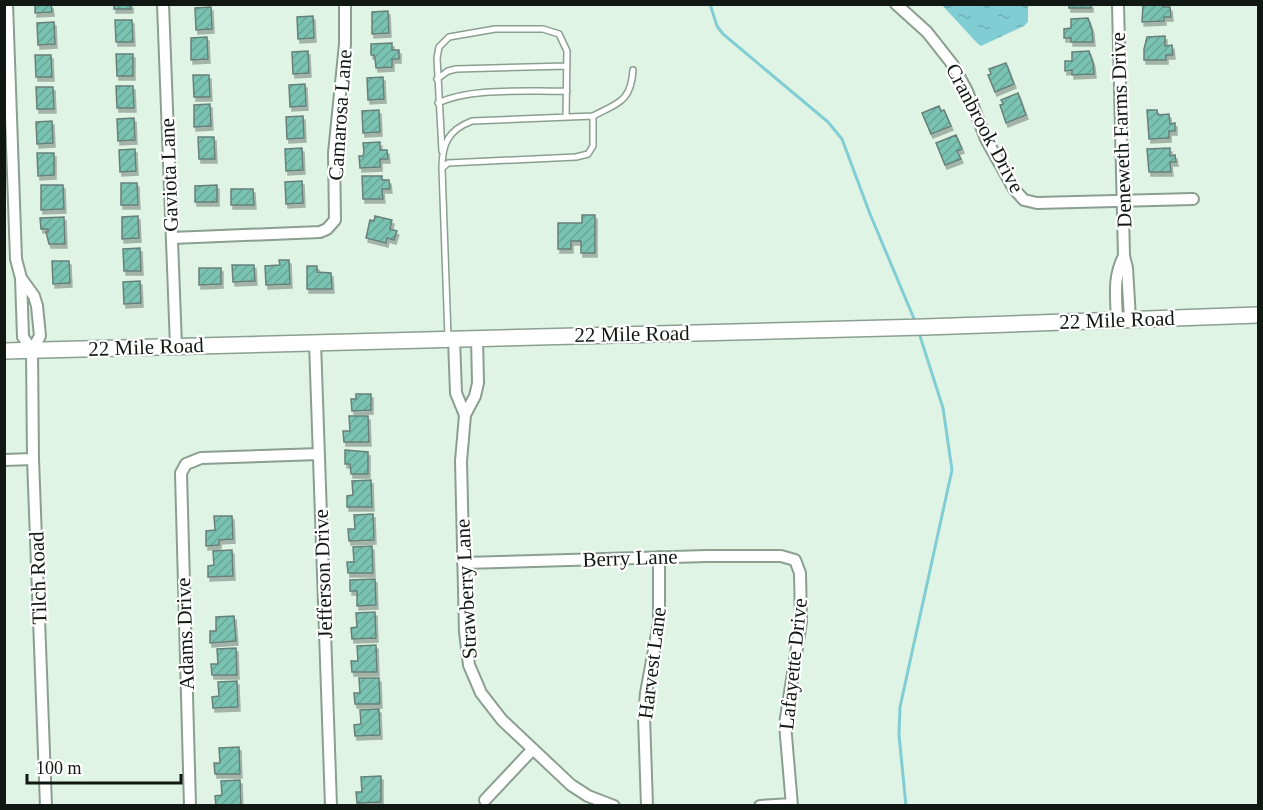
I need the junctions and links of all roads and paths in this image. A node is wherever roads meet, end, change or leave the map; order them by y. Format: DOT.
graph roads {
  1 [pos="7,4"];
  2 [pos="163,4"];
  3 [pos="345,4"];
  4 [pos="896,4"];
  5 [pos="1118,4"];
  6 [pos="567,66"];
  7 [pos="633,70"];
  8 [pos="437,79"];
  9 [pos="567,91"];
  10 [pos="8,98"];
  11 [pos="438,103"];
  12 [pos="593,116"];
  13 [pos="566,117"];
  14 [pos="442,151"];
  15 [pos="442,168"];
  16 [pos="1193,199"];
  17 [pos="1124,200"];
  18 [pos="172,238"];
  19 [pos="10,244"];
  20 [pos="21,278"];
  21 [pos="1258,315"];
  22 [pos="1123,319"];
  23 [pos="477,338"];
  24 [pos="451,339"];
  25 [pos="315,342"];
  26 [pos="176,346"];
  27 [pos="32,350"];
  28 [pos="4,351"];
  29 [pos="465,415"];
  30 [pos="319,454"];
  31 [pos="33,459"];
  32 [pos="4,460"];
  33 [pos="658,557"];
  34 [pos="795,560"];
  35 [pos="463,563"];
  36 [pos="533,750"];
  37 [pos="485,800"];
  38 [pos="792,805"];
  39 [pos="45,806"];
  40 [pos="190,806"];
  41 [pos="331,806"];
  42 [pos="614,806"];
  43 [pos="647,806"];
  44 [pos="760,806"];
  1 -- 10 [label="street"];
  2 -- 18 [label="street, Gaviota Lane"];
  3 -- 18 [label="street, Camarosa Lane"];
  4 -- 17 [label="street, Cranbrook Drive"];
  5 -- 17 [label="street, Deneweth Farms Drive"];
  6 -- 8 [label="lane"];
  6 -- 8 [label="lane"];
  6 -- 9 [label="lane"];
  7 -- 12 [label="lane"];
  8 -- 11 [label="lane"];
  9 -- 11 [label="lane"];
  9 -- 13 [label="lane"];
  10 -- 19 [label="street"];
  11 -- 14 [label="lane"];
  12 -- 13 [label="lane"];
  12 -- 15 [label="lane"];
  13 -- 14 [label="lane"];
  14 -- 15 [label="lane"];
  15 -- 24 [label="lane"];
  16 -- 17 [label="street"];
  17 -- 22 [label="street, Deneweth Farms Drive"];
  18 -- 26 [label="street, Gaviota Lane"];
  19 -- 20 [label="street"];
  20 -- 27 [label="street"];
  20 -- 27 [label="street"];
  21 -- 22 [label="street, 22 Mile Road"];
  22 -- 23 [label="street, 22 Mile Road"];
  23 -- 24 [label="street, 22 Mile Road"];
  23 -- 29 [label="street, Strawberry Lane"];
  24 -- 25 [label="street, 22 Mile Road"];
  24 -- 29 [label="street, Strawberry Lane"];
  25 -- 26 [label="street, 22 Mile Road"];
  25 -- 30 [label="street, Jefferson Drive"];
  26 -- 27 [label="street, 22 Mile Road"];
  27 -- 28 [label="street, 22 Mile Road"];
  27 -- 31 [label="street, Tilch Road"];
  29 -- 35 [label="street, Strawberry Lane"];
  30 -- 40 [label="street, Adams Drive"];
  30 -- 41 [label="street, Jefferson Drive"];
  31 -- 32 [label="street"];
  31 -- 39 [label="street, Tilch Road"];
  33 -- 34 [label="street, Berry Lane"];
  33 -- 35 [label="street, Berry Lane"];
  33 -- 43 [label="street, Harvest Lane"];
  34 -- 38 [label="street, Lafayette Drive"];
  35 -- 36 [label="street, Strawberry Lane"];
  36 -- 37 [label="street"];
  36 -- 42 [label="street, Strawberry Lane"];
  38 -- 44 [label="street"];
}
